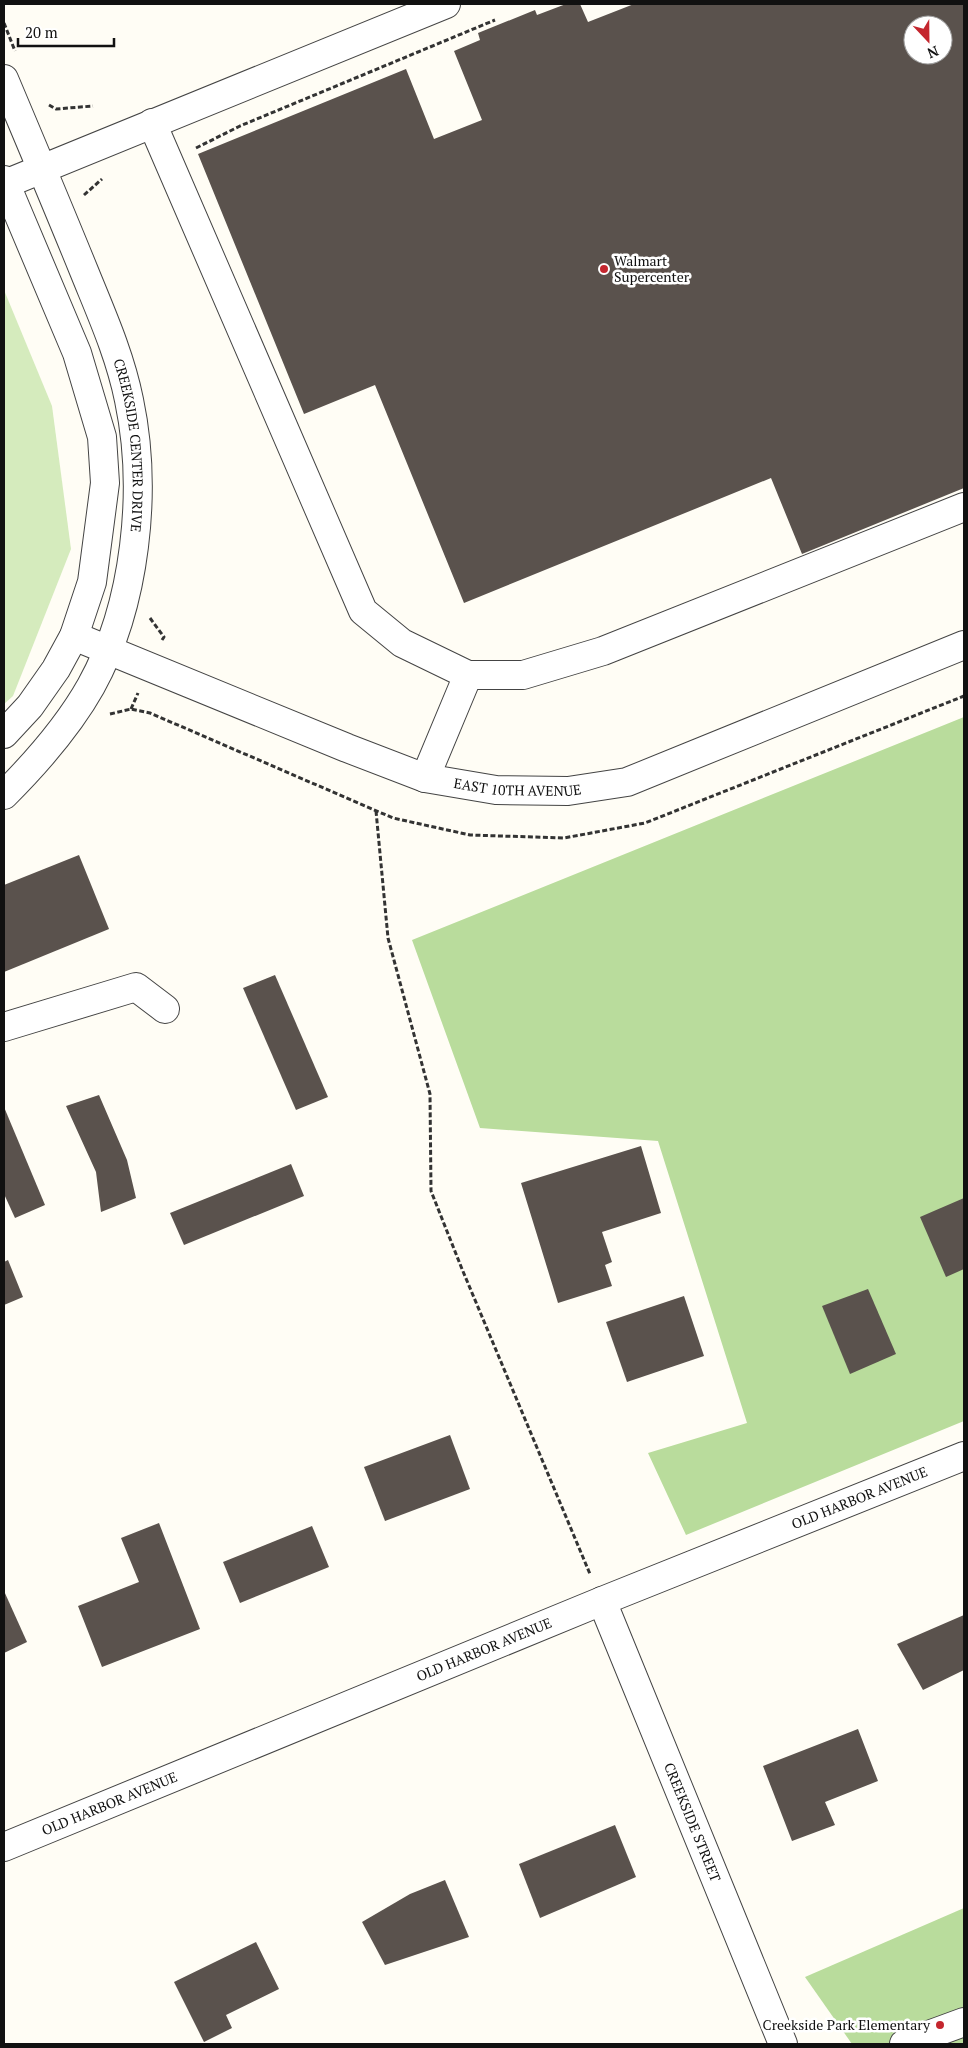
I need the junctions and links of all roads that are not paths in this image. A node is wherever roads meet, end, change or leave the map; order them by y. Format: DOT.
graph roads {
  1 [pos="446,4"];
  2 [pos="4,79"];
  3 [pos="152,123"];
  4 [pos="42,168"];
  5 [pos="5,182"];
  6 [pos="964,507"];
  7 [pos="74,636"];
  8 [pos="964,645"];
  9 [pos="108,651"];
  10 [pos="468,675"];
  11 [pos="4,734"];
  12 [pos="425,778"];
  13 [pos="4,795"];
  14 [pos="165,1009"];
  15 [pos="4,1027"];
  16 [pos="964,1456"];
  17 [pos="602,1601"];
  18 [pos="4,1847"];
  19 [pos="964,2022"];
  20 [pos="783,2044"];
  21 [pos="904,2044"];
  1 -- 3 [label="street"];
  2 -- 4 [label="street, CREEKSIDE CENTER DRIVE"];
  3 -- 4 [label="street"];
  3 -- 10 [label="street"];
  4 -- 5 [label="street"];
  4 -- 9 [label="street, CREEKSIDE CENTER DRIVE"];
  5 -- 7 [label="street, CREEKSIDE CENTER DRIVE"];
  6 -- 10 [label="street"];
  7 -- 9 [label="street, EAST 10TH AVENUE"];
  7 -- 11 [label="street, CREEKSIDE CENTER DRIVE"];
  8 -- 12 [label="street, EAST 10TH AVENUE"];
  9 -- 12 [label="street, EAST 10TH AVENUE"];
  9 -- 13 [label="street, CREEKSIDE CENTER DRIVE"];
  10 -- 12 [label="street"];
  14 -- 15 [label="street"];
  16 -- 17 [label="street, OLD HARBOR AVENUE"];
  17 -- 18 [label="street, OLD HARBOR AVENUE"];
  17 -- 20 [label="street, CREEKSIDE STREET"];
  19 -- 21 [label="street"];
}
